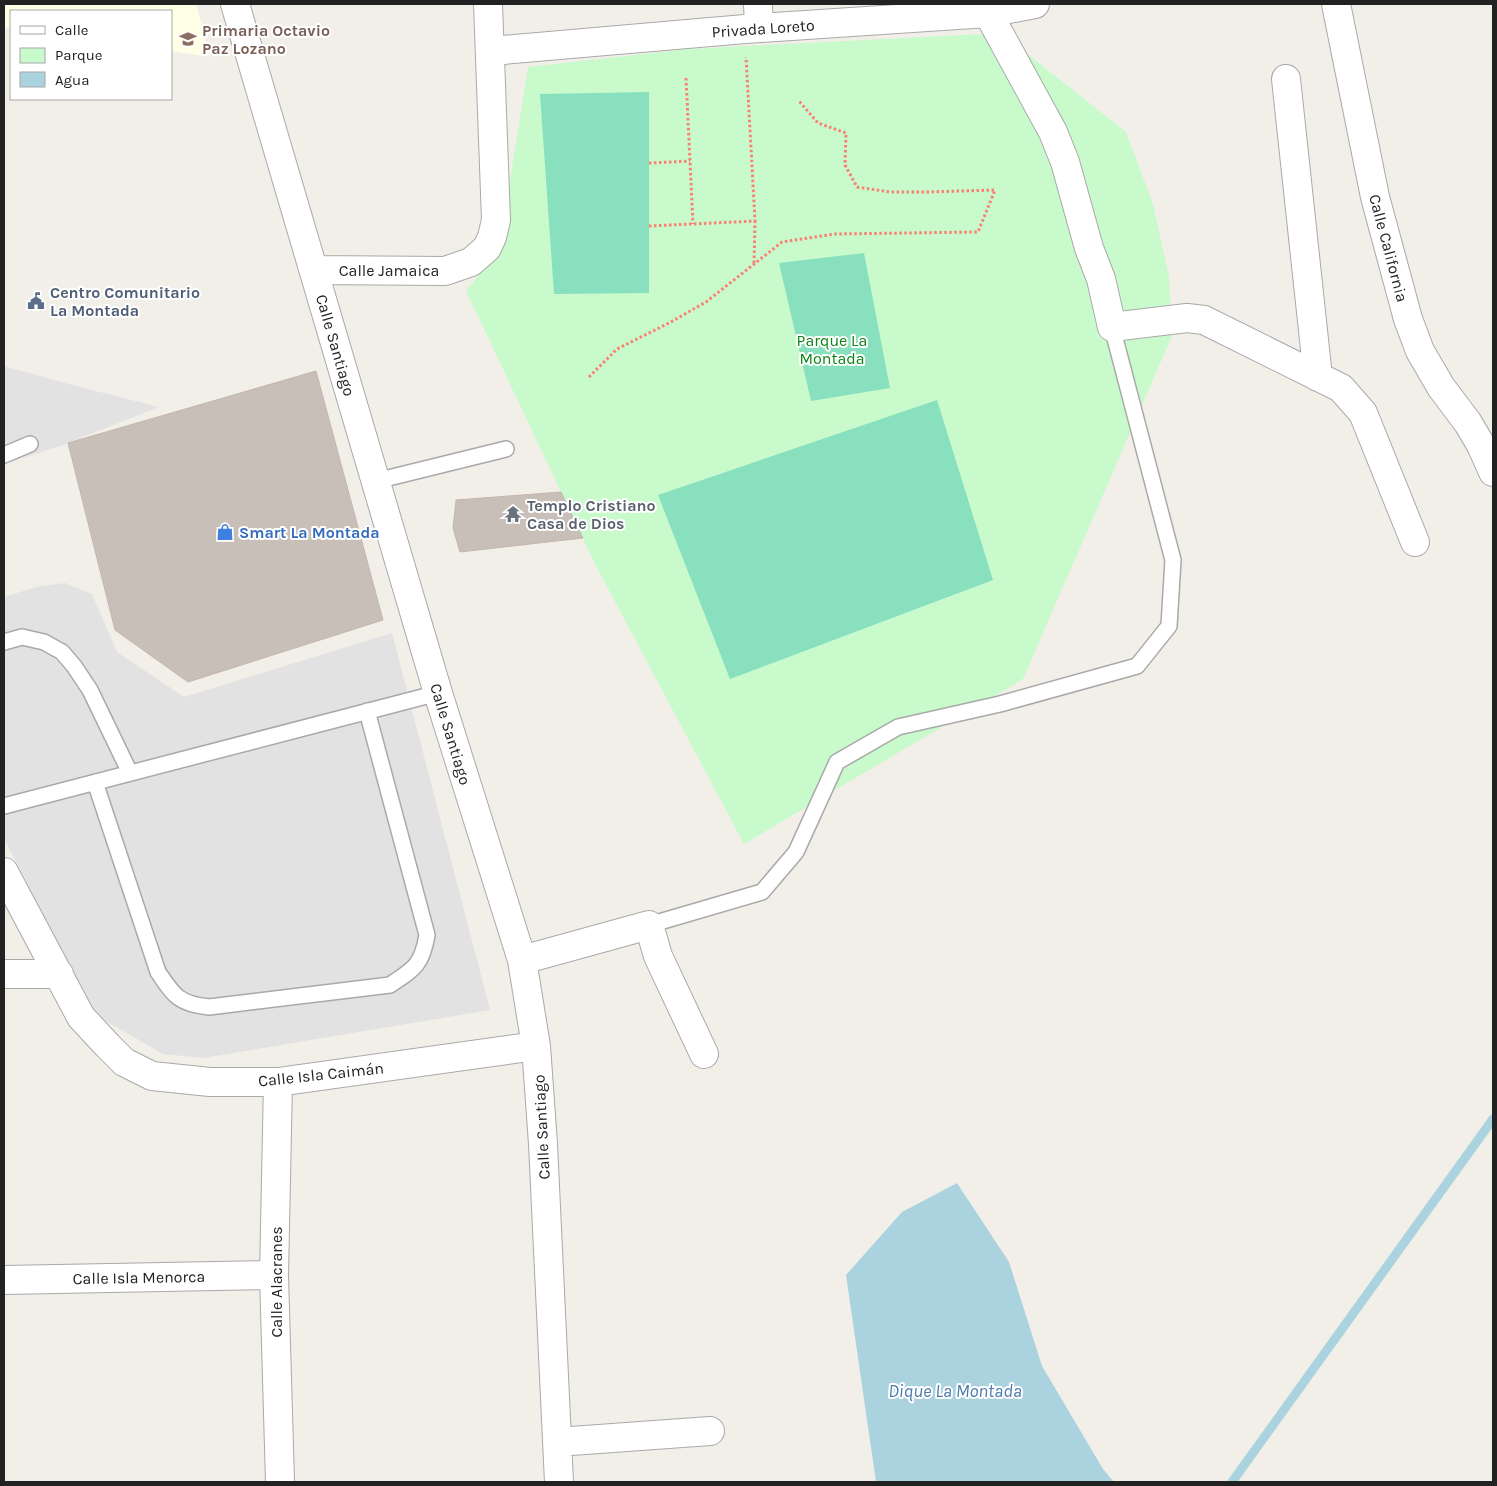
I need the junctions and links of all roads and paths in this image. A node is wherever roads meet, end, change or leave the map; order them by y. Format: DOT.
graph roads {
  1 [pos="235,4"];
  2 [pos="488,4"];
  3 [pos="1035,4"];
  4 [pos="1336,4"];
  5 [pos="988,13"];
  6 [pos="754,20"];
  7 [pos="491,51"];
  8 [pos="686,78"];
  9 [pos="1286,79"];
  10 [pos="799,101"];
  11 [pos="690,161"];
  12 [pos="649,163"];
  13 [pos="754,221"];
  14 [pos="693,224"];
  15 [pos="649,226"];
  16 [pos="754,263"];
  17 [pos="314,270"];
  18 [pos="1112,327"];
  19 [pos="590,377"];
  20 [pos="1318,377"];
  21 [pos="30,444"];
  22 [pos="506,449"];
  23 [pos="4,455"];
  24 [pos="1493,472"];
  25 [pos="376,481"];
  26 [pos="1415,542"];
  27 [pos="4,642"];
  28 [pos="438,693"];
  29 [pos="367,711"];
  30 [pos="130,773"];
  31 [pos="95,782"];
  32 [pos="4,806"];
  33 [pos="4,872"];
  34 [pos="649,925"];
  35 [pos="522,960"];
  36 [pos="4,974"];
  37 [pos="59,974"];
  38 [pos="536,1046"];
  39 [pos="704,1054"];
  40 [pos="278,1082"];
  41 [pos="274,1275"];
  42 [pos="4,1280"];
  43 [pos="710,1431"];
  44 [pos="558,1442"];
  45 [pos="280,1482"];
  46 [pos="559,1482"];
  1 -- 17 [label="street, Calle Santiago"];
  2 -- 7 [label="street"];
  3 -- 5 [label="street, Privada Loreto"];
  4 -- 24 [label="street, Calle California"];
  5 -- 6 [label="street, Privada Loreto"];
  5 -- 18 [label="street"];
  6 -- 7 [label="street, Privada Loreto"];
  6 -- 13 [label="path"];
  7 -- 17 [label="street, Calle Jamaica"];
  8 -- 11 [label="path"];
  9 -- 20 [label="street"];
  10 -- 16 [label="path"];
  11 -- 12 [label="path"];
  11 -- 14 [label="path"];
  13 -- 14 [label="path"];
  13 -- 16 [label="path"];
  14 -- 15 [label="path"];
  16 -- 19 [label="path"];
  17 -- 25 [label="street, Calle Santiago"];
  18 -- 20 [label="street"];
  18 -- 34 [label="lane"];
  20 -- 26 [label="street"];
  21 -- 23 [label="lane"];
  22 -- 25 [label="lane"];
  25 -- 28 [label="street, Calle Santiago"];
  27 -- 30 [label="lane"];
  28 -- 29 [label="lane"];
  28 -- 35 [label="street, Calle Santiago"];
  29 -- 30 [label="lane"];
  29 -- 31 [label="lane"];
  30 -- 31 [label="lane"];
  31 -- 32 [label="lane"];
  33 -- 37 [label="street, Calle Isla Caimán"];
  34 -- 35 [label="street"];
  34 -- 39 [label="street"];
  35 -- 38 [label="street, Calle Santiago"];
  36 -- 37 [label="street"];
  37 -- 40 [label="street, Calle Isla Caimán"];
  38 -- 40 [label="street, Calle Isla Caimán"];
  38 -- 44 [label="street, Calle Santiago"];
  40 -- 41 [label="street, Calle Alacranes"];
  41 -- 42 [label="street, Calle Isla Menorca"];
  41 -- 45 [label="street, Calle Alacranes"];
  43 -- 44 [label="street"];
  44 -- 46 [label="street, Calle Santiago"];
}
